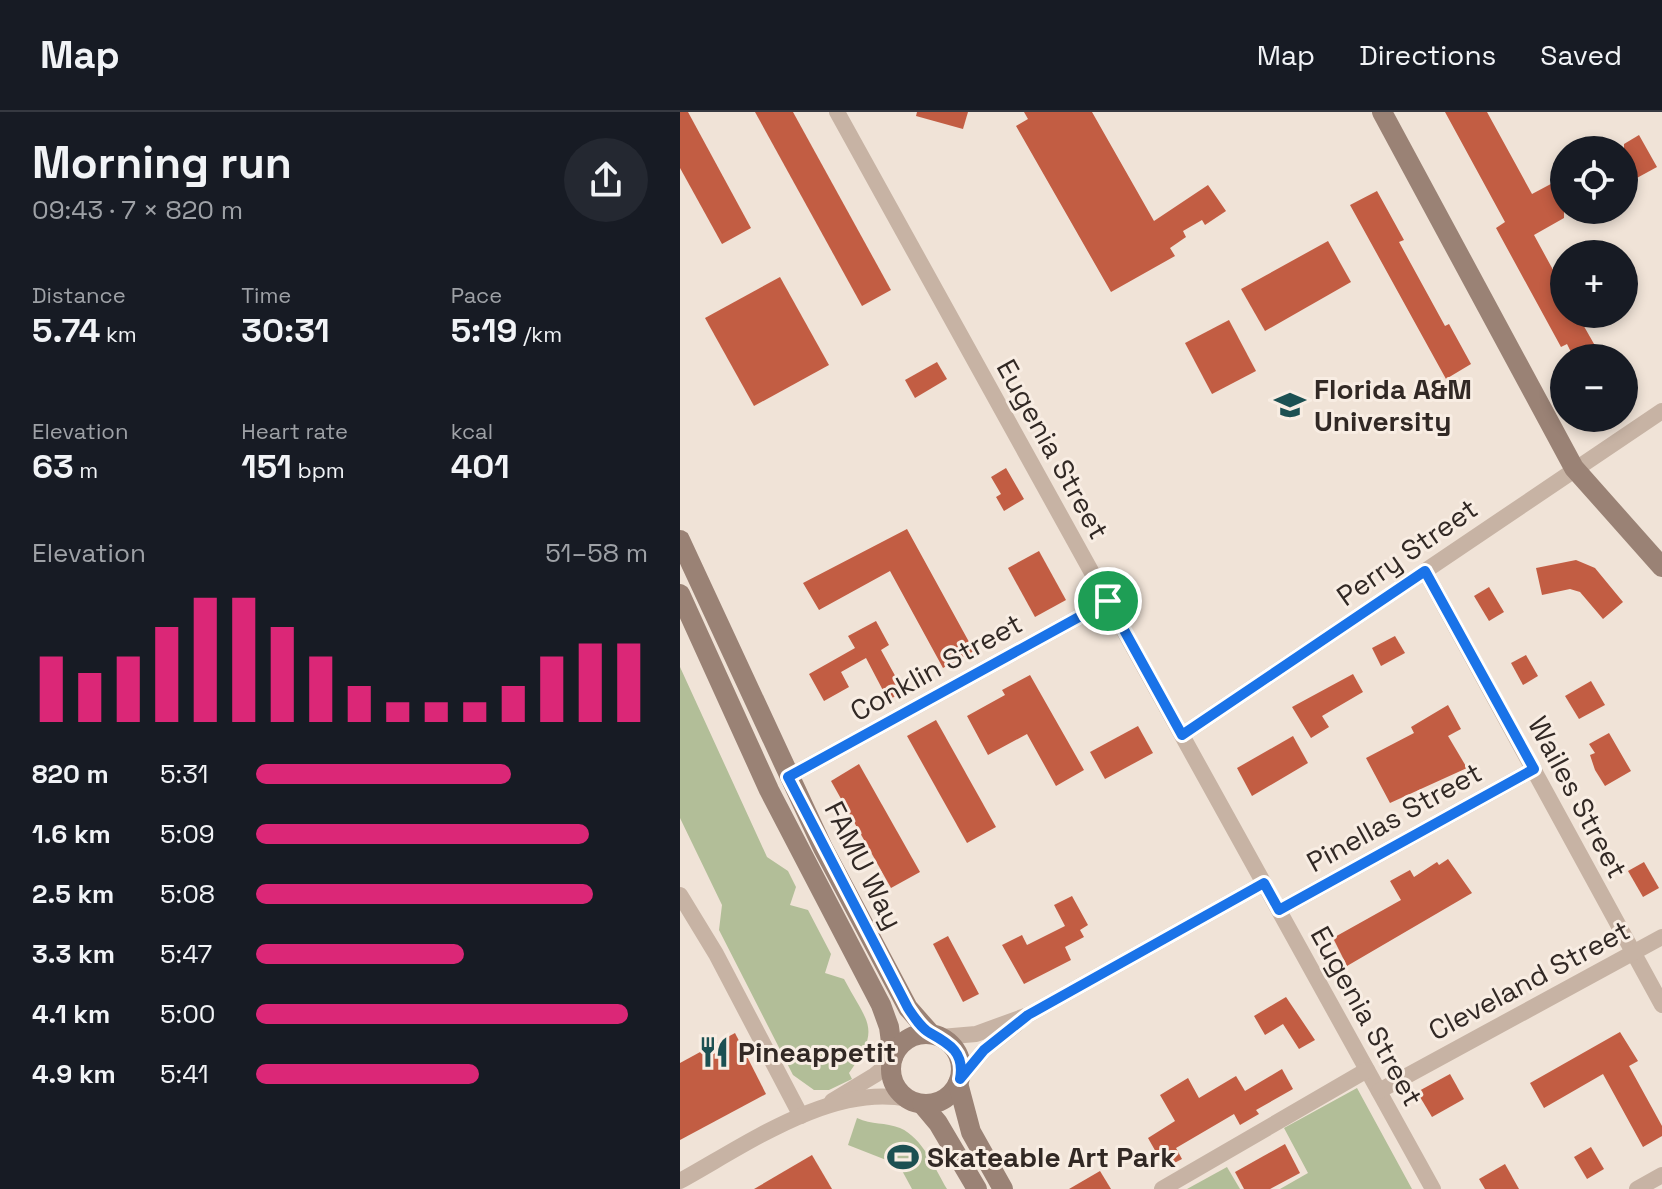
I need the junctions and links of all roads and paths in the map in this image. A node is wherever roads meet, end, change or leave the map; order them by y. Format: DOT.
graph roads {
  1 [pos="837,112"];
  2 [pos="1382,112"];
  3 [pos="1662,411"];
  4 [pos="1574,468"];
  5 [pos="680,540"];
  6 [pos="1662,567"];
  7 [pos="1425,571"];
  8 [pos="680,594"];
  9 [pos="1108,601"];
  10 [pos="1182,735"];
  11 [pos="1534,769"];
  12 [pos="788,777"];
  13 [pos="1264,883"];
  14 [pos="680,895"];
  15 [pos="1279,910"];
  16 [pos="1662,937"];
  17 [pos="1633,954"];
  18 [pos="1662,1005"];
  19 [pos="1028,1015"];
  20 [pos="936,1036"];
  21 [pos="892,1059"];
  22 [pos="1367,1070"];
  23 [pos="959,1081"];
  24 [pos="1379,1091"];
  25 [pos="915,1102"];
  26 [pos="824,1106"];
  27 [pos="801,1116"];
  28 [pos="1662,1175"];
  29 [pos="680,1181"];
  30 [pos="977,1189"];
  31 [pos="1003,1189"];
  32 [pos="1162,1189"];
  33 [pos="1433,1189"];
  34 [pos="1637,1189"];
  1 -- 9 [label="street, Eugenia Street"];
  2 -- 4 [label="street"];
  3 -- 4 [label="street, Perry Street"];
  4 -- 6 [label="street"];
  4 -- 7 [label="street, Perry Street"];
  5 -- 12 [label="street, FAMU Way"];
  7 -- 10 [label="street, Perry Street"];
  7 -- 11 [label="street, Wailes Street"];
  8 -- 21 [label="street, FAMU Way"];
  9 -- 10 [label="street, Eugenia Street"];
  9 -- 12 [label="street, Conklin Street"];
  10 -- 13 [label="street, Eugenia Street"];
  11 -- 15 [label="street, Pinellas Street"];
  11 -- 17 [label="street, Wailes Street"];
  12 -- 20 [label="street, FAMU Way"];
  13 -- 15 [label="street, Eugenia Street"];
  13 -- 19 [label="street"];
  14 -- 27 [label="street"];
  15 -- 22 [label="street, Eugenia Street"];
  16 -- 17 [label="street, Cleveland Street"];
  17 -- 18 [label="street, Wailes Street"];
  17 -- 24 [label="street, Cleveland Street"];
  19 -- 20 [label="street"];
  19 -- 23 [label="street"];
  20 -- 21 [label="street"];
  20 -- 23 [label="street, FAMU Way"];
  21 -- 25 [label="street, FAMU Way"];
  21 -- 26 [label="street"];
  22 -- 24 [label="street, Eugenia Street"];
  22 -- 32 [label="street"];
  23 -- 25 [label="street"];
  23 -- 31 [label="street, FAMU Way"];
  24 -- 33 [label="street, Eugenia Street"];
  25 -- 26 [label="street"];
  25 -- 30 [label="street, FAMU Way"];
  26 -- 27 [label="street"];
  27 -- 29 [label="street"];
  28 -- 34 [label="street"];
}
